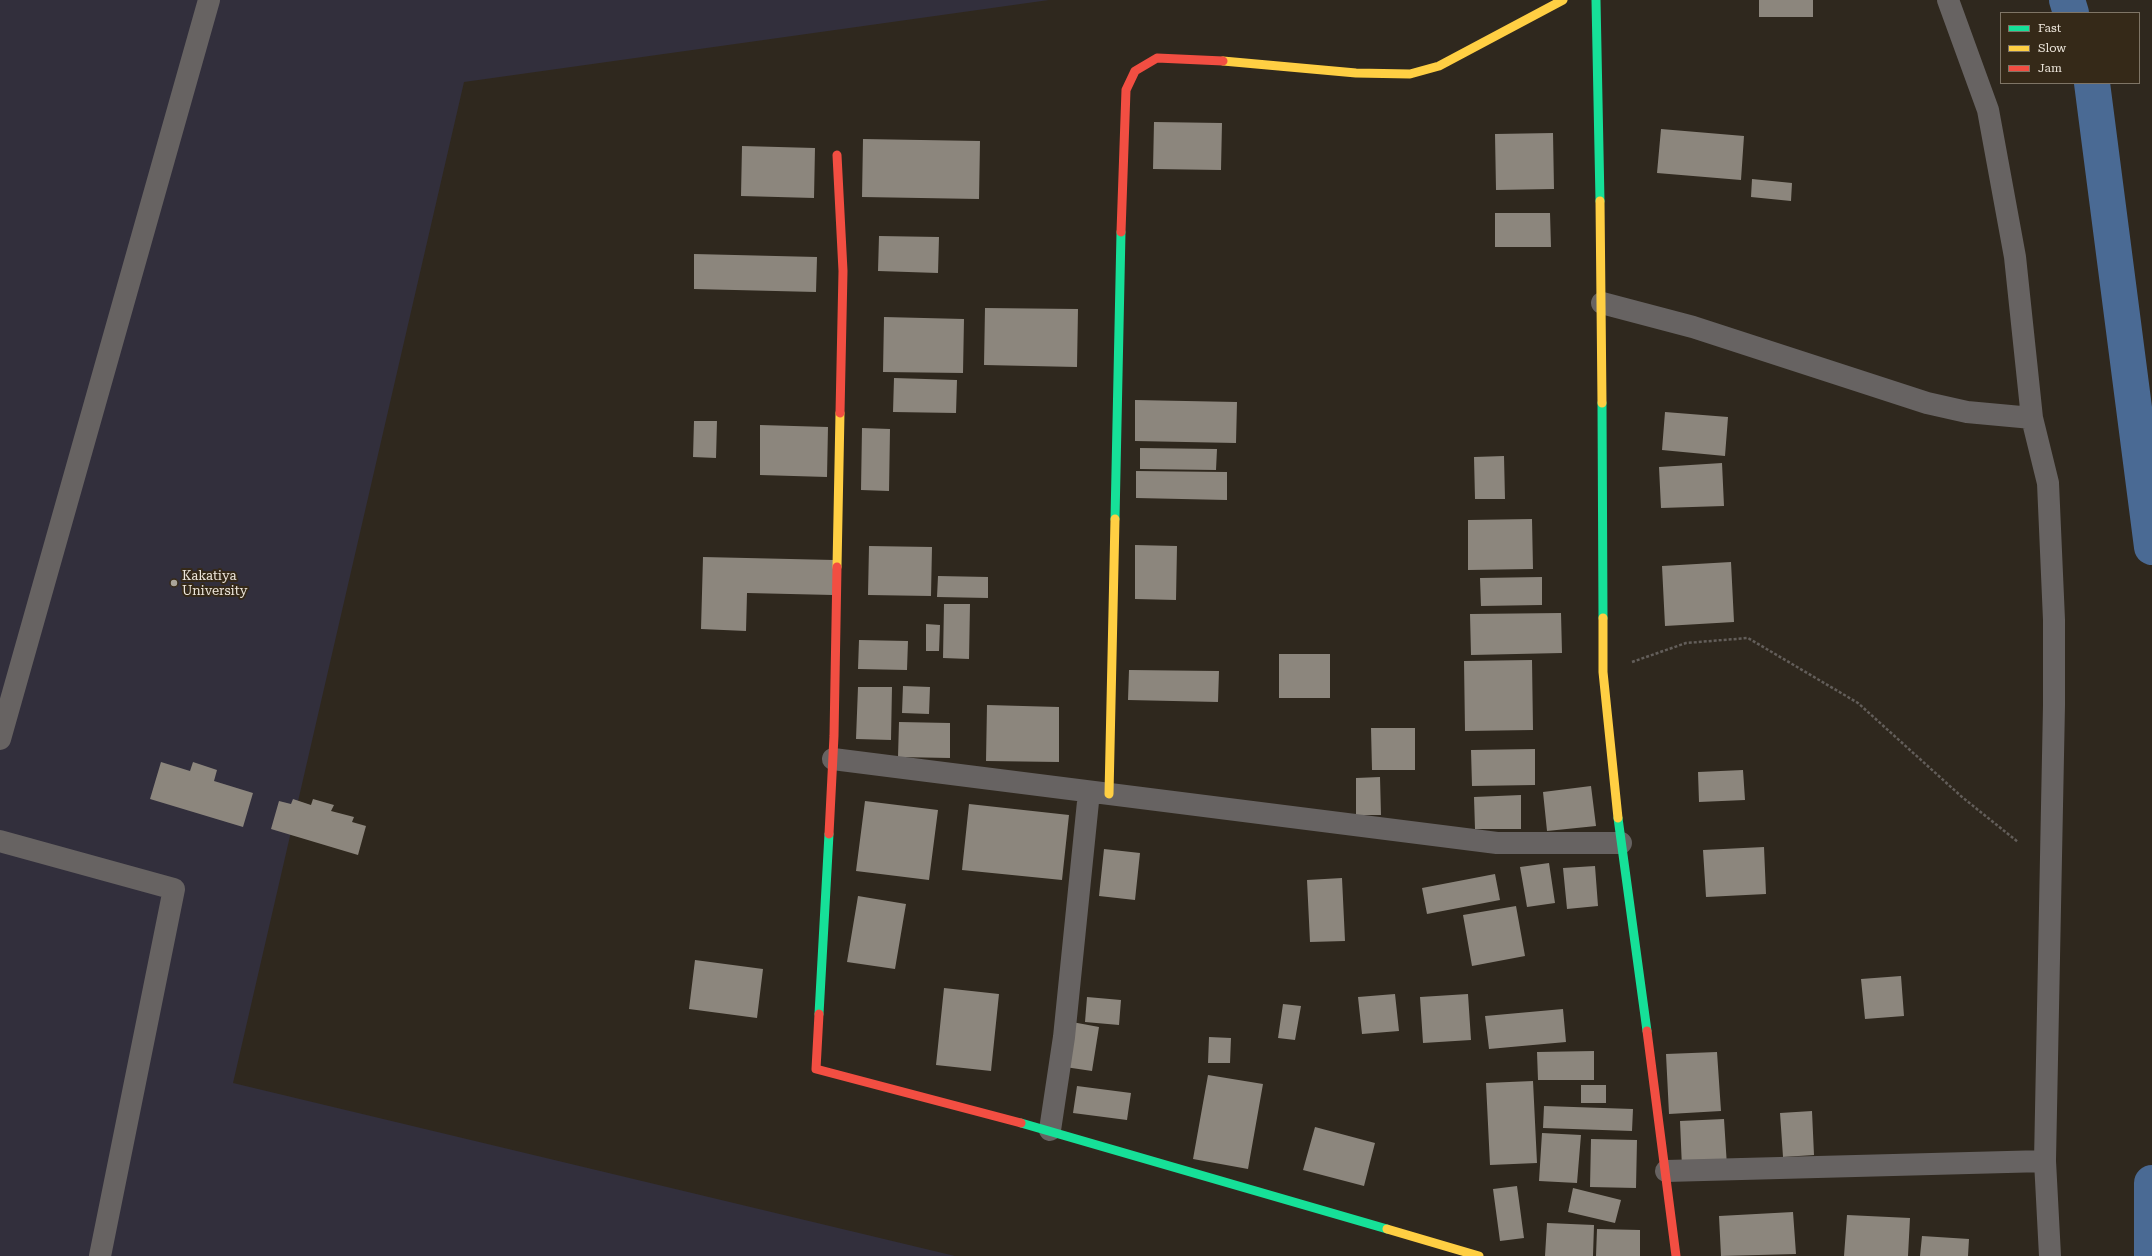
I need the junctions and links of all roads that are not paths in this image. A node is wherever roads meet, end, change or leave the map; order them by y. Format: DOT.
graph roads {
  1 [pos="209,0"];
  2 [pos="1563,0"];
  3 [pos="1596,0"];
  4 [pos="1948,0"];
  5 [pos="836,155"];
  6 [pos="1602,303"];
  7 [pos="2032,418"];
  8 [pos="0,739"];
  9 [pos="833,759"];
  10 [pos="1099,793"];
  11 [pos="0,841"];
  12 [pos="1621,843"];
  13 [pos="1050,1130"];
  14 [pos="2045,1161"];
  15 [pos="1666,1171"];
  16 [pos="100,1256"];
  17 [pos="1479,1256"];
  18 [pos="1676,1256"];
  19 [pos="2050,1256"];
  1 -- 8 [label="street"];
  2 -- 10 [label="street"];
  3 -- 6 [label="street"];
  4 -- 7 [label="street"];
  5 -- 9 [label="street"];
  6 -- 7 [label="street"];
  6 -- 12 [label="street"];
  7 -- 14 [label="street"];
  9 -- 10 [label="street"];
  9 -- 13 [label="street"];
  10 -- 12 [label="street"];
  10 -- 13 [label="street"];
  11 -- 16 [label="street"];
  12 -- 15 [label="street"];
  13 -- 17 [label="street"];
  14 -- 15 [label="street"];
  14 -- 19 [label="street"];
  15 -- 18 [label="street"];
}
